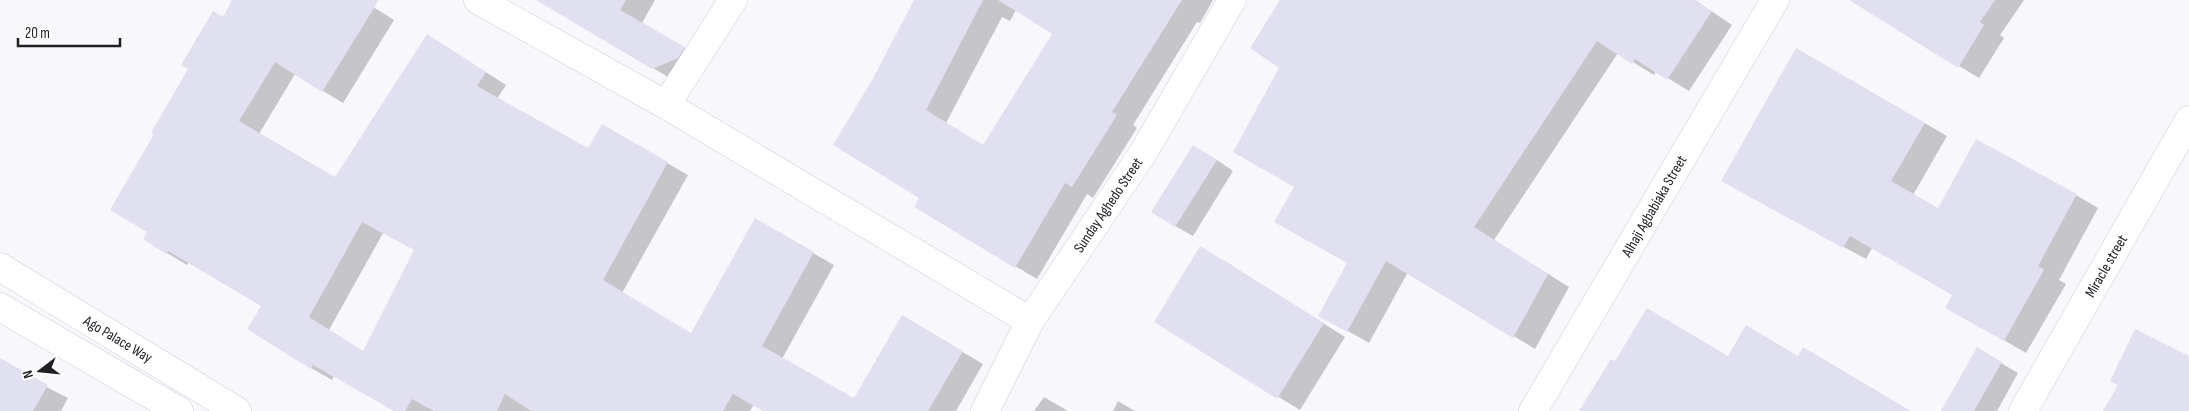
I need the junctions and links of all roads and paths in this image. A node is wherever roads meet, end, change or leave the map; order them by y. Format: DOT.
graph roads {
  1 [pos="478,0"];
  2 [pos="732,0"];
  3 [pos="1232,0"];
  4 [pos="1775,0"];
  5 [pos="666,105"];
  6 [pos="2189,120"];
  7 [pos="0,267"];
  8 [pos="0,307"];
  9 [pos="1030,321"];
  10 [pos="230,409"];
  11 [pos="179,411"];
  12 [pos="985,411"];
  13 [pos="1533,411"];
  14 [pos="2023,411"];
  1 -- 5 [label="street"];
  2 -- 5 [label="street"];
  3 -- 9 [label="street, Sunday Aghedo Street"];
  4 -- 13 [label="street, Alhaji Agbabiaka Street"];
  5 -- 9 [label="street"];
  6 -- 14 [label="street, Miracle street"];
  7 -- 10 [label="street, Ago Palace Way"];
  8 -- 11 [label="street, Ago Palace Way"];
  9 -- 12 [label="street, Sunday Aghedo Street"];
}
